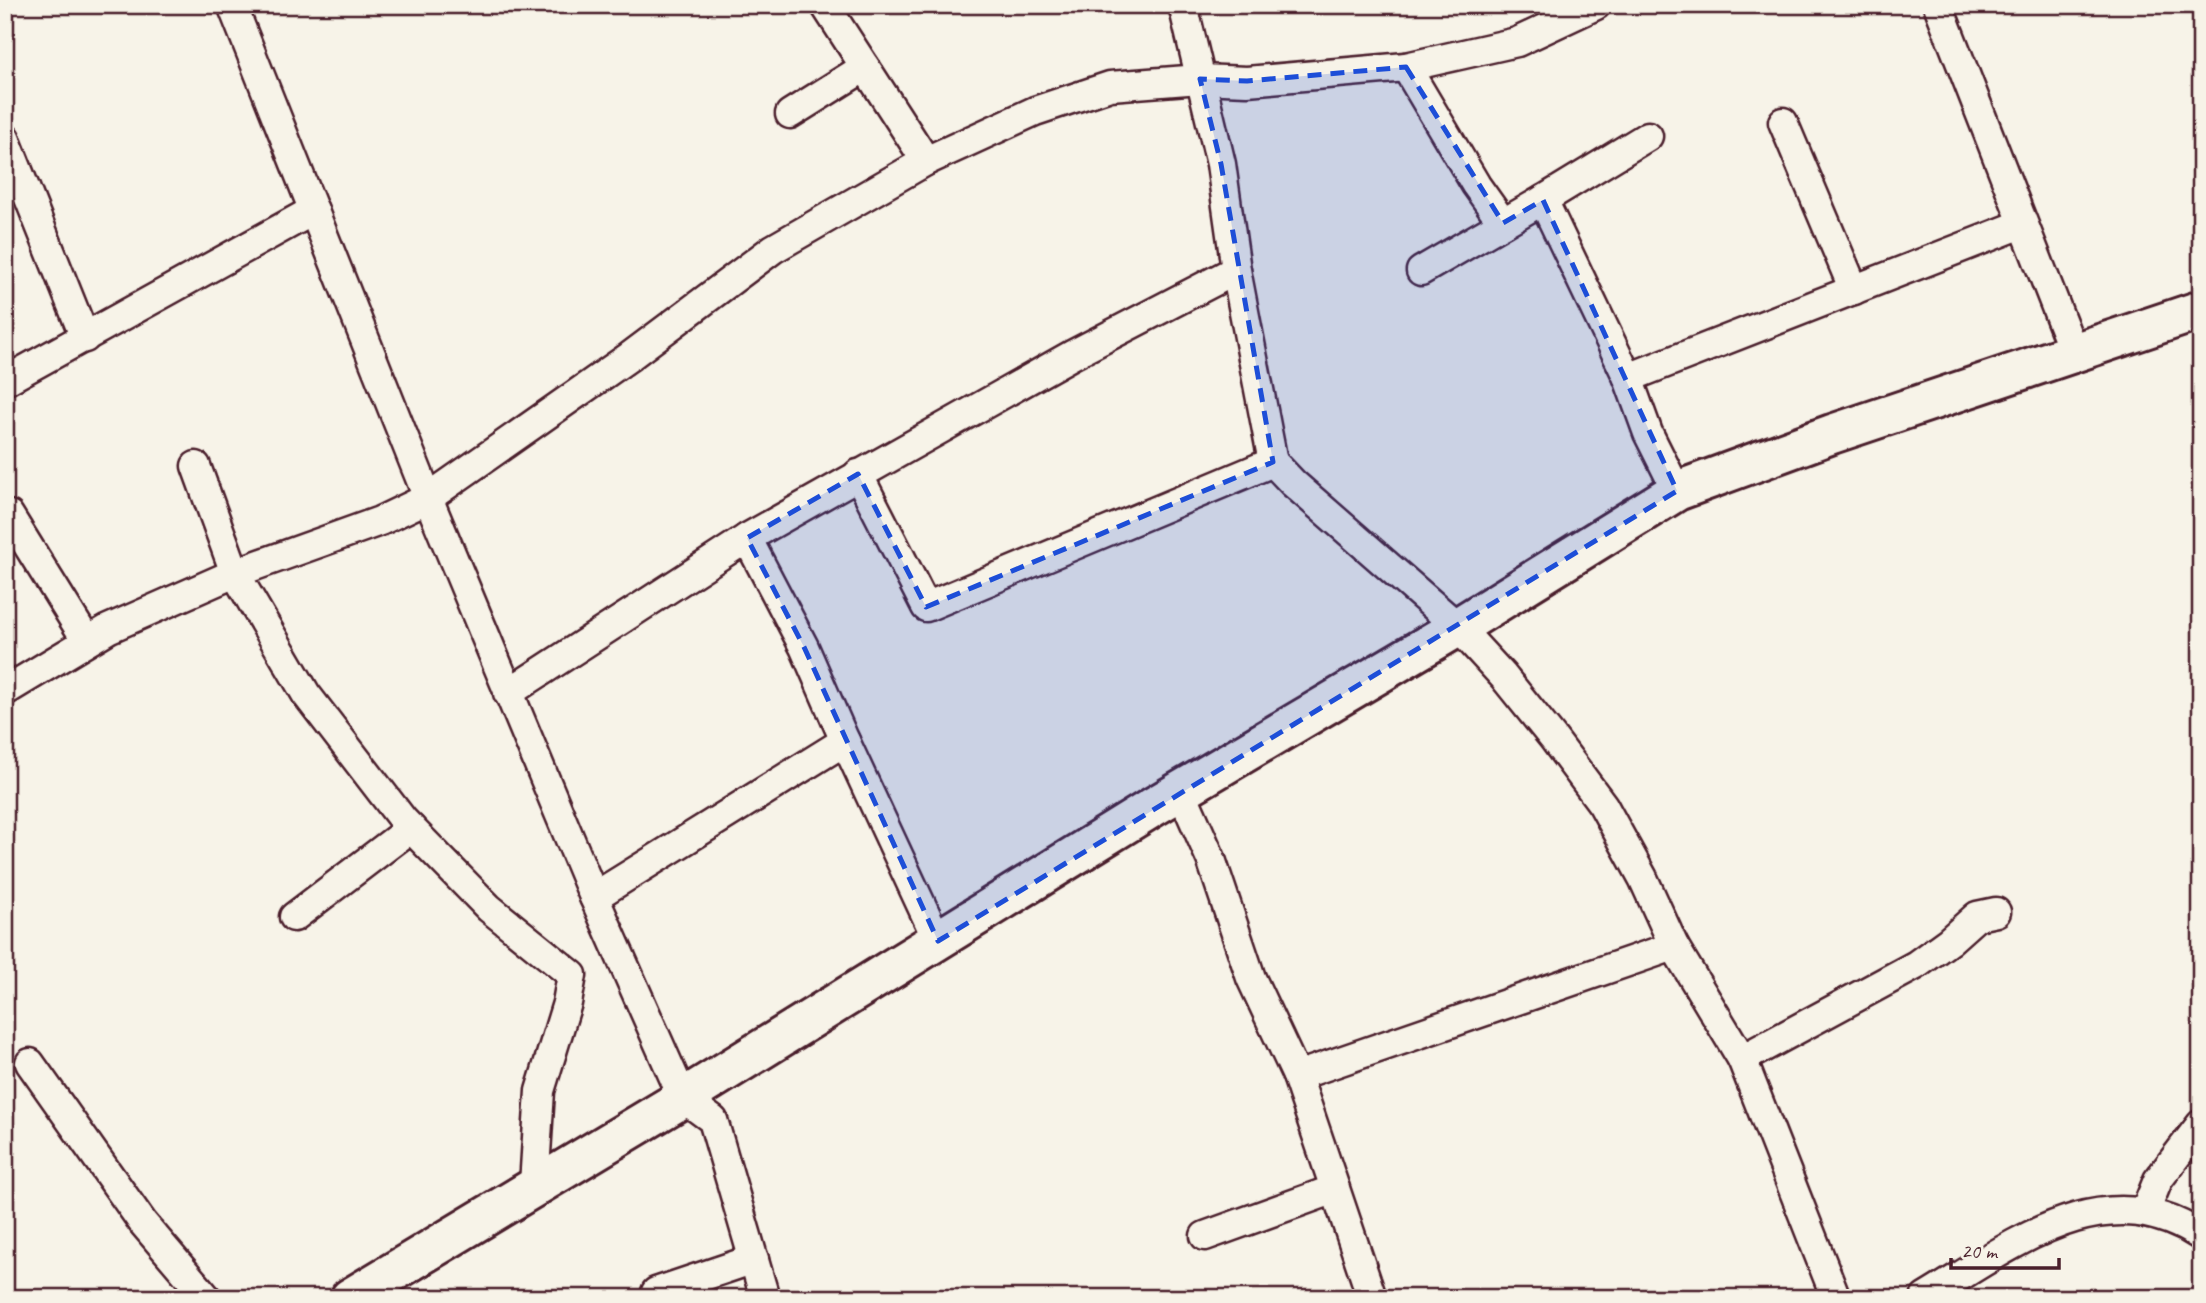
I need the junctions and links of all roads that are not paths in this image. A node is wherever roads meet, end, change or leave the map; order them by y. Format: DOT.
graph roads {
  1 [pos="232,5"];
  2 [pos="825,5"];
  3 [pos="1182,5"];
  4 [pos="1596,5"];
  5 [pos="1938,5"];
  6 [pos="865,67"];
  7 [pos="1406,67"];
  8 [pos="1200,79"];
  9 [pos="790,114"];
  10 [pos="1783,122"];
  11 [pos="1648,136"];
  12 [pos="5,138"];
  13 [pos="926,161"];
  14 [pos="1543,200"];
  15 [pos="314,210"];
  16 [pos="1503,223"];
  17 [pos="2022,224"];
  18 [pos="1236,270"];
  19 [pos="1422,271"];
  20 [pos="1854,290"];
  21 [pos="2201,310"];
  22 [pos="85,338"];
  23 [pos="2074,353"];
  24 [pos="1628,378"];
  25 [pos="5,381"];
  26 [pos="1273,462"];
  27 [pos="196,466"];
  28 [pos="858,474"];
  29 [pos="1677,491"];
  30 [pos="428,498"];
  31 [pos="9,515"];
  32 [pos="747,538"];
  33 [pos="235,573"];
  34 [pos="1458,627"];
  35 [pos="88,641"];
  36 [pos="5,691"];
  37 [pos="508,693"];
  38 [pos="845,741"];
  39 [pos="1181,791"];
  40 [pos="411,828"];
  41 [pos="594,897"];
  42 [pos="1996,912"];
  43 [pos="295,917"];
  44 [pos="938,941"];
  45 [pos="1674,946"];
  46 [pos="1742,1059"];
  47 [pos="30,1063"];
  48 [pos="1297,1076"];
  49 [pos="683,1098"];
  50 [pos="2201,1124"];
  51 [pos="534,1185"];
  52 [pos="1335,1189"];
  53 [pos="2145,1212"];
  54 [pos="1205,1236"];
  55 [pos="2201,1236"];
  56 [pos="754,1259"];
  57 [pos="656,1292"];
  58 [pos="207,1298"];
  59 [pos="349,1298"];
  60 [pos="765,1298"];
  61 [pos="1372,1298"];
  62 [pos="1836,1298"];
  63 [pos="1925,1298"];
  1 -- 15 [label="street"];
  2 -- 6 [label="street"];
  3 -- 8 [label="street"];
  4 -- 7 [label="street"];
  5 -- 17 [label="street"];
  6 -- 9 [label="street"];
  6 -- 13 [label="street"];
  7 -- 8 [label="street"];
  7 -- 16 [label="street"];
  8 -- 13 [label="street"];
  8 -- 18 [label="street"];
  10 -- 20 [label="street"];
  11 -- 14 [label="street"];
  12 -- 22 [label="street"];
  13 -- 30 [label="street"];
  14 -- 16 [label="street"];
  14 -- 24 [label="street"];
  15 -- 22 [label="street"];
  15 -- 30 [label="street"];
  16 -- 19 [label="street"];
  17 -- 20 [label="street"];
  17 -- 23 [label="street"];
  18 -- 26 [label="street"];
  18 -- 28 [label="street"];
  20 -- 24 [label="street"];
  21 -- 23 [label="street"];
  22 -- 25 [label="street"];
  23 -- 29 [label="street"];
  24 -- 29 [label="street"];
  26 -- 28 [label="street"];
  26 -- 34 [label="street"];
  27 -- 33 [label="street"];
  28 -- 32 [label="street"];
  29 -- 34 [label="street"];
  30 -- 33 [label="street"];
  30 -- 37 [label="street"];
  31 -- 35 [label="street"];
  32 -- 37 [label="street"];
  32 -- 38 [label="street"];
  33 -- 35 [label="street"];
  33 -- 40 [label="street"];
  34 -- 39 [label="street"];
  34 -- 45 [label="street"];
  35 -- 36 [label="street"];
  37 -- 41 [label="street"];
  38 -- 41 [label="street"];
  38 -- 44 [label="street"];
  39 -- 44 [label="street"];
  39 -- 48 [label="street"];
  40 -- 43 [label="street"];
  40 -- 51 [label="street"];
  41 -- 49 [label="street"];
  42 -- 46 [label="street"];
  44 -- 49 [label="street"];
  45 -- 46 [label="street"];
  45 -- 48 [label="street"];
  46 -- 62 [label="street"];
  47 -- 58 [label="street"];
  48 -- 52 [label="street"];
  49 -- 51 [label="street"];
  49 -- 56 [label="street"];
  50 -- 53 [label="street"];
  51 -- 59 [label="street"];
  52 -- 54 [label="street"];
  52 -- 61 [label="street"];
  53 -- 55 [label="street"];
  53 -- 63 [label="street"];
  56 -- 57 [label="street"];
  56 -- 60 [label="street"];
}
